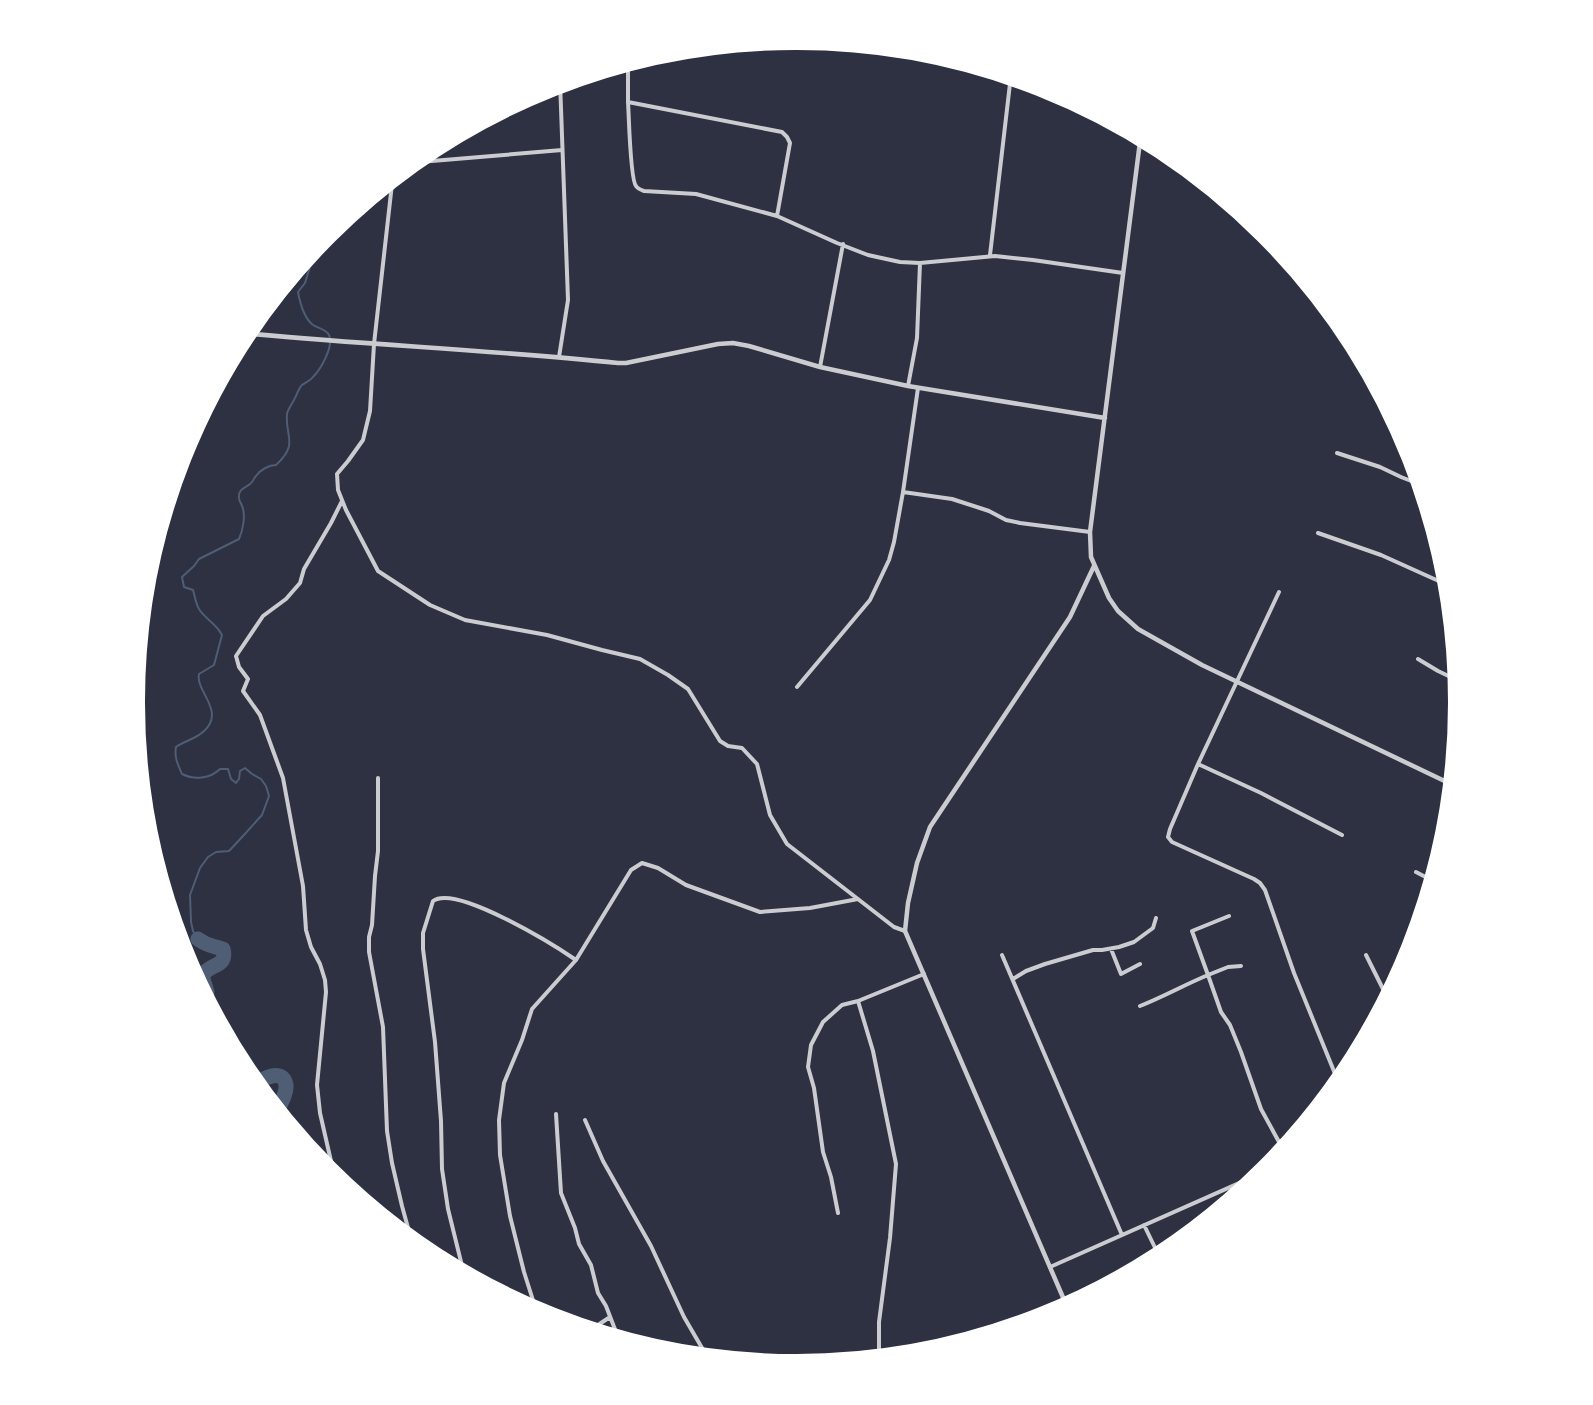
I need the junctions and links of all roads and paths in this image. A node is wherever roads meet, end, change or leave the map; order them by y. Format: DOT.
graph roads {
  1 [pos="795,46"];
  2 [pos="818,47"];
  3 [pos="628,69"];
  4 [pos="1010,82"];
  5 [pos="560,90"];
  6 [pos="628,102"];
  7 [pos="1140,144"];
  8 [pos="562,150"];
  9 [pos="426,162"];
  10 [pos="392,186"];
  11 [pos="777,216"];
  12 [pos="843,244"];
  13 [pos="990,255"];
  14 [pos="920,263"];
  15 [pos="1123,273"];
  16 [pos="254,334"];
  17 [pos="374,344"];
  18 [pos="559,357"];
  19 [pos="820,367"];
  20 [pos="908,386"];
  21 [pos="918,388"];
  22 [pos="1105,418"];
  23 [pos="1337,453"];
  24 [pos="1414,482"];
  25 [pos="903,492"];
  26 [pos="342,500"];
  27 [pos="1090,532"];
  28 [pos="1318,533"];
  29 [pos="1094,566"];
  30 [pos="1441,582"];
  31 [pos="1278,592"];
  32 [pos="1418,658"];
  33 [pos="1451,677"];
  34 [pos="1236,682"];
  35 [pos="797,687"];
  36 [pos="1198,764"];
  37 [pos="378,778"];
  38 [pos="1448,782"];
  39 [pos="1342,835"];
  40 [pos="1416,872"];
  41 [pos="1428,878"];
  42 [pos="858,899"];
  43 [pos="1230,916"];
  44 [pos="1156,918"];
  45 [pos="905,931"];
  46 [pos="1111,949"];
  47 [pos="1366,954"];
  48 [pos="1002,955"];
  49 [pos="576,960"];
  50 [pos="1140,964"];
  51 [pos="1240,966"];
  52 [pos="924,974"];
  53 [pos="1208,975"];
  54 [pos="1012,979"];
  55 [pos="1385,993"];
  56 [pos="858,1001"];
  57 [pos="1140,1006"];
  58 [pos="1336,1076"];
  59 [pos="556,1114"];
  60 [pos="585,1120"];
  61 [pos="1281,1145"];
  62 [pos="332,1165"];
  63 [pos="1245,1180"];
  64 [pos="838,1213"];
  65 [pos="1144,1225"];
  66 [pos="409,1232"];
  67 [pos="1122,1235"];
  68 [pos="1157,1251"];
  69 [pos="462,1267"];
  70 [pos="1050,1267"];
  71 [pos="1065,1301"];
  72 [pos="534,1304"];
  73 [pos="610,1317"];
  74 [pos="595,1327"];
  75 [pos="617,1333"];
  76 [pos="704,1352"];
  77 [pos="879,1353"];
  1 -- 2 [label="street"];
  3 -- 6 [label="street"];
  4 -- 13 [label="street"];
  5 -- 8 [label="street"];
  6 -- 11 [label="street"];
  6 -- 11 [label="street"];
  7 -- 15 [label="street"];
  8 -- 9 [label="street"];
  8 -- 18 [label="street"];
  10 -- 17 [label="street"];
  11 -- 12 [label="street"];
  12 -- 14 [label="street"];
  12 -- 19 [label="street"];
  14 -- 15 [label="street"];
  14 -- 20 [label="street"];
  15 -- 22 [label="street"];
  16 -- 17 [label="street"];
  17 -- 18 [label="street"];
  17 -- 26 [label="street"];
  18 -- 19 [label="street"];
  19 -- 20 [label="street"];
  20 -- 21 [label="street"];
  21 -- 22 [label="street"];
  21 -- 25 [label="street"];
  22 -- 27 [label="street"];
  23 -- 24 [label="street"];
  25 -- 27 [label="street"];
  25 -- 35 [label="street"];
  26 -- 42 [label="street"];
  26 -- 62 [label="street"];
  27 -- 29 [label="street"];
  28 -- 30 [label="street"];
  29 -- 34 [label="street"];
  29 -- 45 [label="street"];
  31 -- 34 [label="street"];
  32 -- 33 [label="street"];
  34 -- 36 [label="street"];
  34 -- 38 [label="street"];
  36 -- 39 [label="street"];
  36 -- 58 [label="street"];
  37 -- 66 [label="street"];
  40 -- 41 [label="street"];
  42 -- 45 [label="street"];
  42 -- 49 [label="street"];
  43 -- 53 [label="street"];
  44 -- 46 [label="street"];
  45 -- 52 [label="street"];
  46 -- 50 [label="street"];
  46 -- 54 [label="street"];
  47 -- 55 [label="street"];
  48 -- 54 [label="street"];
  49 -- 69 [label="street"];
  49 -- 72 [label="street"];
  51 -- 53 [label="street"];
  52 -- 56 [label="street"];
  52 -- 70 [label="street"];
  53 -- 57 [label="street"];
  53 -- 61 [label="street"];
  54 -- 67 [label="street"];
  56 -- 64 [label="street"];
  56 -- 77 [label="street"];
  59 -- 73 [label="street"];
  60 -- 76 [label="street"];
  63 -- 65 [label="street"];
  65 -- 67 [label="street"];
  65 -- 68 [label="street"];
  67 -- 70 [label="street"];
  70 -- 71 [label="street"];
  73 -- 74 [label="street"];
  73 -- 75 [label="street"];
}
